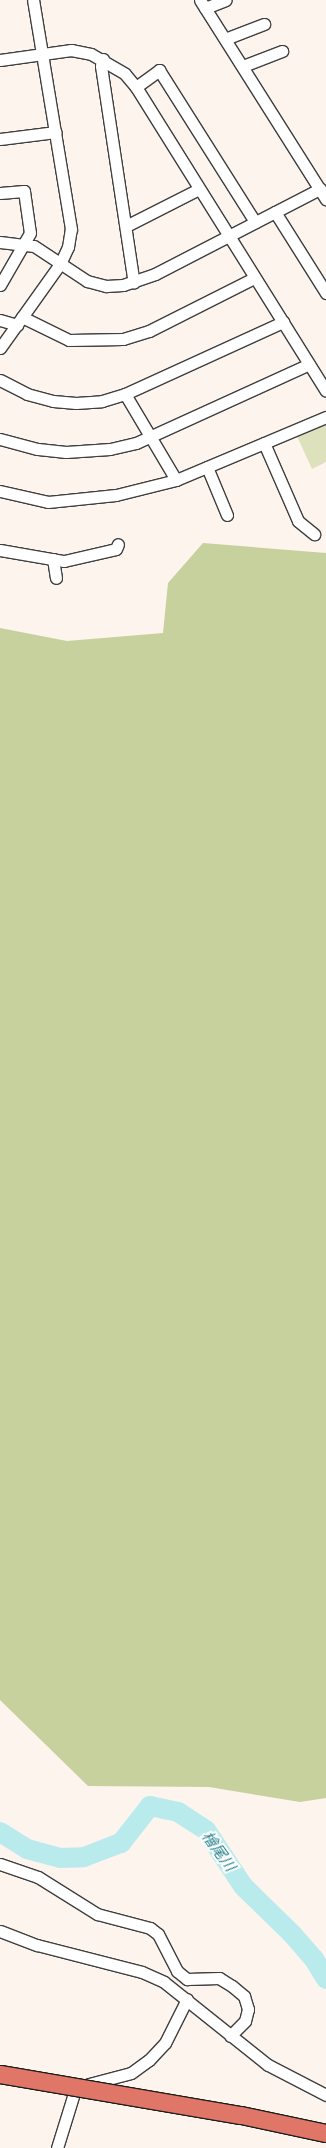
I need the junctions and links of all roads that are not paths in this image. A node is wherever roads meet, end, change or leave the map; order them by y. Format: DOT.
graph roads {
  1 [pos="33,0"];
  2 [pos="226,0"];
  3 [pos="202,4"];
  4 [pos="264,24"];
  5 [pos="225,39"];
  6 [pos="282,51"];
  7 [pos="42,54"];
  8 [pos="103,59"];
  9 [pos="0,60"];
  10 [pos="243,66"];
  11 [pos="136,86"];
  12 [pos="56,132"];
  13 [pos="0,140"];
  14 [pos="199,189"];
  15 [pos="320,189"];
  16 [pos="0,193"];
  17 [pos="326,199"];
  18 [pos="275,212"];
  19 [pos="255,222"];
  20 [pos="126,226"];
  21 [pos="229,236"];
  22 [pos="0,242"];
  23 [pos="26,244"];
  24 [pos="60,264"];
  25 [pos="254,278"];
  26 [pos="134,283"];
  27 [pos="0,285"];
  28 [pos="326,293"];
  29 [pos="0,320"];
  30 [pos="20,321"];
  31 [pos="283,322"];
  32 [pos="0,348"];
  33 [pos="309,364"];
  34 [pos="0,380"];
  35 [pos="326,391"];
  36 [pos="125,394"];
  37 [pos="326,417"];
  38 [pos="151,437"];
  39 [pos="0,439"];
  40 [pos="264,443"];
  41 [pos="207,467"];
  42 [pos="176,480"];
  43 [pos="0,491"];
  44 [pos="227,515"];
  45 [pos="314,534"];
  46 [pos="118,544"];
  47 [pos="0,550"];
  48 [pos="53,559"];
  49 [pos="56,578"];
  50 [pos="0,1864"];
  51 [pos="0,1931"];
  52 [pos="187,1999"];
  53 [pos="230,2036"];
  54 [pos="0,2074"];
  55 [pos="326,2095"];
  56 [pos="326,2133"];
  57 [pos="57,2148"];
  1 -- 7 [label="street"];
  2 -- 3 [label="street"];
  3 -- 5 [label="street"];
  4 -- 5 [label="street"];
  5 -- 10 [label="street"];
  6 -- 10 [label="street"];
  7 -- 8 [label="street"];
  7 -- 9 [label="street"];
  7 -- 12 [label="street"];
  8 -- 11 [label="street"];
  8 -- 20 [label="street"];
  10 -- 15 [label="street"];
  11 -- 14 [label="street"];
  11 -- 19 [label="street"];
  12 -- 13 [label="street"];
  12 -- 24 [label="street"];
  14 -- 20 [label="street"];
  14 -- 21 [label="street"];
  15 -- 17 [label="street"];
  15 -- 18 [label="street"];
  16 -- 23 [label="street"];
  18 -- 19 [label="street"];
  18 -- 28 [label="street"];
  19 -- 21 [label="street"];
  20 -- 26 [label="street"];
  21 -- 25 [label="street"];
  21 -- 26 [label="street"];
  22 -- 23 [label="street"];
  23 -- 24 [label="street"];
  23 -- 27 [label="street"];
  24 -- 26 [label="street"];
  24 -- 30 [label="street"];
  25 -- 30 [label="street"];
  25 -- 31 [label="street"];
  29 -- 30 [label="street"];
  30 -- 32 [label="street"];
  31 -- 33 [label="street"];
  31 -- 36 [label="street"];
  33 -- 35 [label="street"];
  33 -- 38 [label="street"];
  34 -- 36 [label="street"];
  36 -- 38 [label="street"];
  37 -- 40 [label="street"];
  38 -- 39 [label="street"];
  38 -- 42 [label="street"];
  40 -- 41 [label="street"];
  40 -- 45 [label="street"];
  41 -- 42 [label="street"];
  41 -- 44 [label="street"];
  42 -- 43 [label="street"];
  46 -- 48 [label="street"];
  47 -- 48 [label="street"];
  48 -- 49 [label="street"];
  50 -- 53 [label="street"];
  51 -- 52 [label="street"];
  52 -- 53 [label="street"];
  52 -- 57 [label="street"];
  53 -- 55 [label="street"];
  54 -- 56 [label="highway, bridge"];
}
